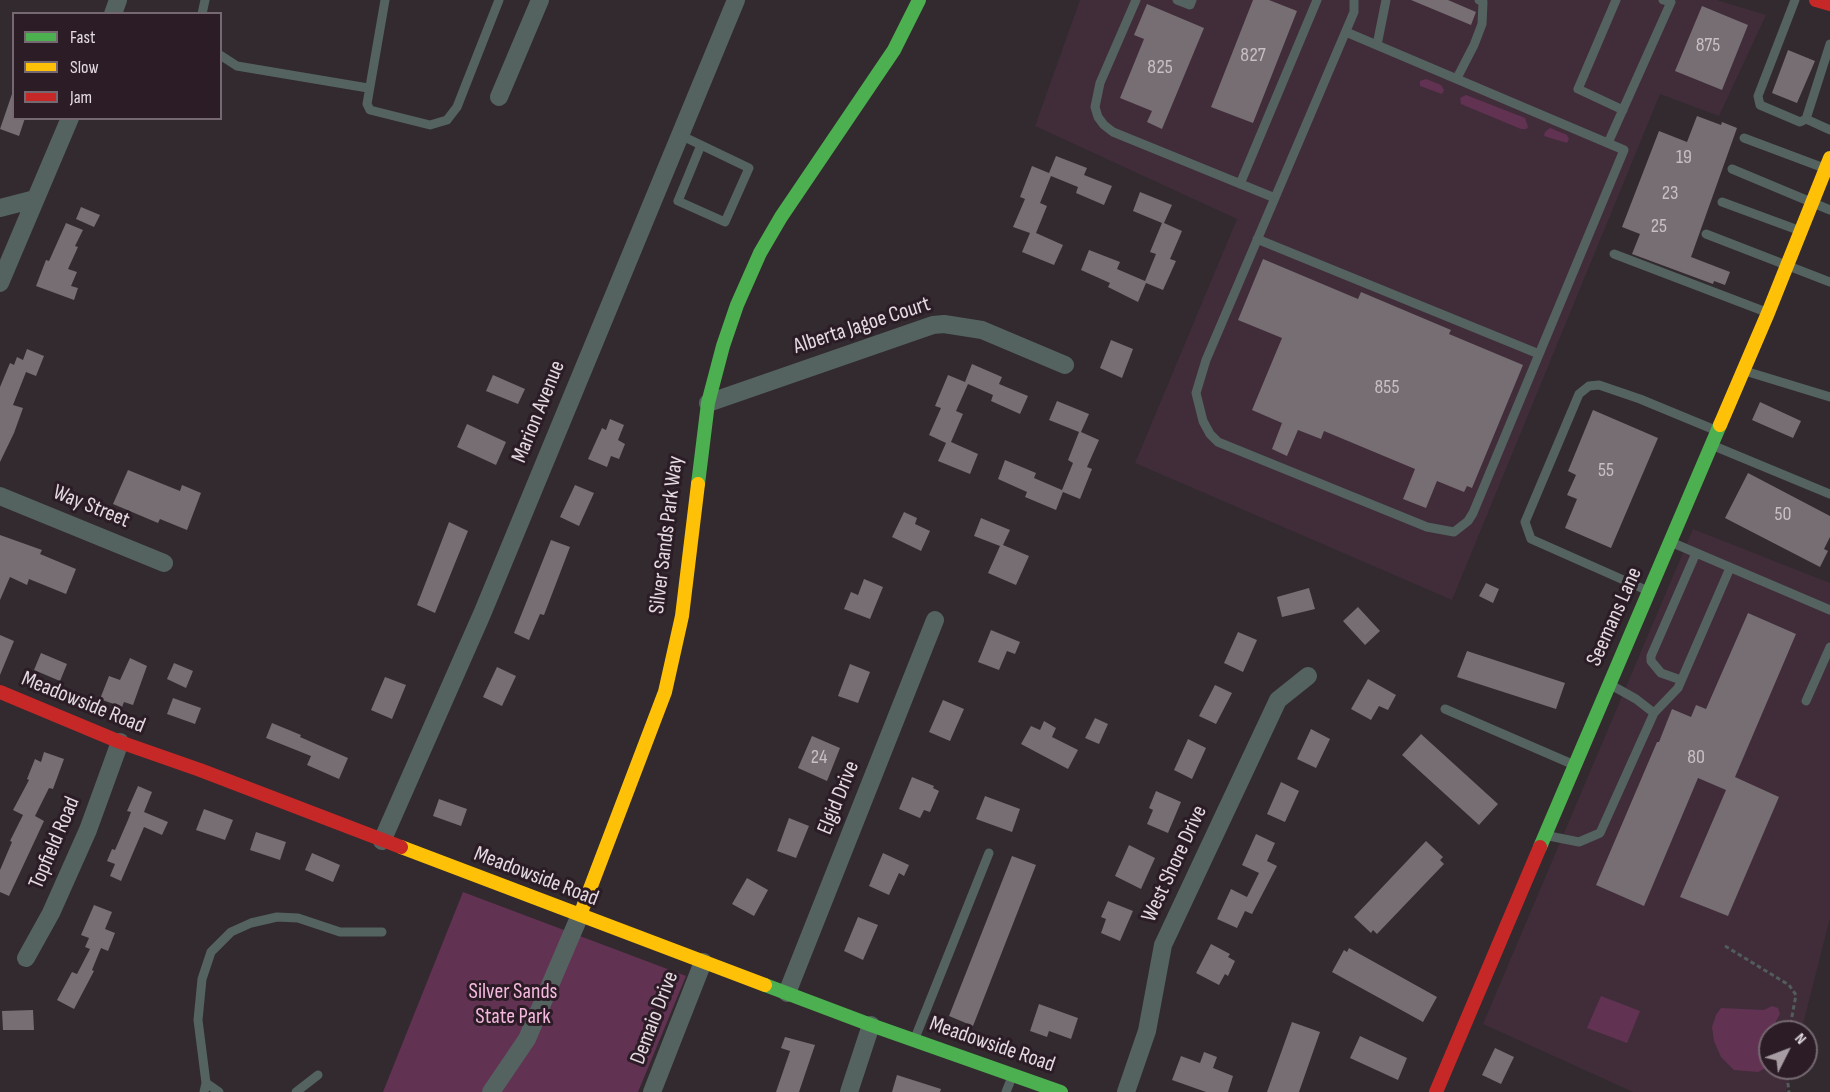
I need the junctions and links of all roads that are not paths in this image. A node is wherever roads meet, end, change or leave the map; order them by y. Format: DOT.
graph roads {
  1 [pos="385,0"];
  2 [pos="499,0"];
  3 [pos="540,0"];
  4 [pos="736,0"];
  5 [pos="919,0"];
  6 [pos="1136,0"];
  7 [pos="1177,0"];
  8 [pos="1192,0"];
  9 [pos="1317,0"];
  10 [pos="1353,0"];
  11 [pos="1386,0"];
  12 [pos="1479,0"];
  13 [pos="1616,0"];
  14 [pos="1663,0"];
  15 [pos="1795,0"];
  16 [pos="1816,0"];
  17 [pos="1830,4"];
  18 [pos="1346,32"];
  19 [pos="1830,44"];
  20 [pos="1377,45"];
  21 [pos="222,56"];
  22 [pos="1457,78"];
  23 [pos="368,88"];
  24 [pos="499,97"];
  25 [pos="1623,110"];
  26 [pos="1806,119"];
  27 [pos="69,120"];
  28 [pos="1830,130"];
  29 [pos="680,135"];
  30 [pos="1744,138"];
  31 [pos="1608,143"];
  32 [pos="701,145"];
  33 [pos="1828,163"];
  34 [pos="1732,169"];
  35 [pos="1240,184"];
  36 [pos="1275,198"];
  37 [pos="35,199"];
  38 [pos="1722,202"];
  39 [pos="1813,202"];
  40 [pos="0,208"];
  41 [pos="1830,210"];
  42 [pos="1801,231"];
  43 [pos="1706,234"];
  44 [pos="1257,239"];
  45 [pos="1614,254"];
  46 [pos="1787,266"];
  47 [pos="1830,282"];
  48 [pos="0,283"];
  49 [pos="1768,313"];
  50 [pos="1539,354"];
  51 [pos="1065,365"];
  52 [pos="1743,370"];
  53 [pos="1830,397"];
  54 [pos="708,403"];
  55 [pos="1717,431"];
  56 [pos="1711,445"];
  57 [pos="1830,494"];
  58 [pos="0,496"];
  59 [pos="1671,542"];
  60 [pos="1696,553"];
  61 [pos="164,563"];
  62 [pos="1730,568"];
  63 [pos="1649,591"];
  64 [pos="1830,610"];
  65 [pos="935,620"];
  66 [pos="1830,647"];
  67 [pos="1308,676"];
  68 [pos="1681,680"];
  69 [pos="1608,684"];
  70 [pos="0,693"];
  71 [pos="1806,701"];
  72 [pos="1445,709"];
  73 [pos="1654,713"];
  74 [pos="120,742"];
  75 [pos="1574,765"];
  76 [pos="1544,835"];
  77 [pos="381,840"];
  78 [pos="989,853"];
  79 [pos="580,915"];
  80 [pos="382,933"];
  81 [pos="26,958"];
  82 [pos="703,962"];
  83 [pos="787,993"];
  84 [pos="870,1025"];
  85 [pos="914,1040"];
  86 [pos="318,1075"];
  87 [pos="1012,1075"];
  88 [pos="205,1088"];
  89 [pos="219,1092"];
  90 [pos="296,1092"];
  91 [pos="491,1092"];
  92 [pos="652,1092"];
  93 [pos="849,1092"];
  94 [pos="1006,1092"];
  95 [pos="1061,1092"];
  96 [pos="1126,1092"];
  97 [pos="1436,1092"];
  1 -- 23 [label="lane"];
  2 -- 23 [label="lane"];
  3 -- 24 [label="street"];
  4 -- 29 [label="street, Marion Avenue"];
  5 -- 54 [label="street, Silver Sands Park Way"];
  6 -- 35 [label="lane"];
  7 -- 8 [label="lane"];
  9 -- 35 [label="lane"];
  10 -- 18 [label="lane"];
  11 -- 20 [label="lane"];
  12 -- 22 [label="lane"];
  13 -- 25 [label="lane"];
  14 -- 25 [label="lane"];
  15 -- 26 [label="lane"];
  16 -- 17 [label="street"];
  18 -- 20 [label="lane"];
  18 -- 36 [label="lane"];
  19 -- 26 [label="lane"];
  20 -- 22 [label="lane"];
  21 -- 23 [label="lane"];
  22 -- 31 [label="lane"];
  25 -- 31 [label="lane"];
  26 -- 28 [label="lane"];
  27 -- 37 [label="street"];
  29 -- 32 [label="lane"];
  29 -- 77 [label="street, Marion Avenue"];
  30 -- 33 [label="lane"];
  31 -- 50 [label="lane"];
  32 -- 32 [label="lane"];
  33 -- 39 [label="street, Seemans Lane"];
  34 -- 39 [label="lane"];
  35 -- 36 [label="lane"];
  36 -- 44 [label="lane"];
  37 -- 40 [label="street"];
  37 -- 48 [label="street"];
  38 -- 42 [label="lane"];
  39 -- 41 [label="lane"];
  39 -- 42 [label="street, Seemans Lane"];
  42 -- 46 [label="street, Seemans Lane"];
  43 -- 46 [label="lane"];
  44 -- 50 [label="lane"];
  44 -- 50 [label="lane"];
  45 -- 49 [label="lane"];
  46 -- 47 [label="lane"];
  46 -- 49 [label="street, Seemans Lane"];
  49 -- 52 [label="street, Seemans Lane"];
  51 -- 54 [label="street, Alberta Jagoe Court"];
  52 -- 53 [label="lane"];
  52 -- 55 [label="street, Seemans Lane"];
  54 -- 79 [label="street, Silver Sands Park Way"];
  55 -- 56 [label="street, Seemans Lane"];
  55 -- 63 [label="lane"];
  56 -- 57 [label="lane"];
  56 -- 59 [label="street, Seemans Lane"];
  58 -- 61 [label="street, Way Street"];
  59 -- 60 [label="lane"];
  59 -- 63 [label="street, Seemans Lane"];
  60 -- 62 [label="lane"];
  60 -- 68 [label="lane"];
  62 -- 64 [label="lane"];
  62 -- 68 [label="lane"];
  63 -- 69 [label="street, Seemans Lane"];
  65 -- 83 [label="street, Elgid Drive"];
  66 -- 71 [label="lane"];
  67 -- 96 [label="street, West Shore Drive"];
  68 -- 73 [label="lane"];
  69 -- 73 [label="lane"];
  69 -- 75 [label="street, Seemans Lane"];
  70 -- 74 [label="street, Meadowside Road"];
  72 -- 75 [label="lane"];
  73 -- 76 [label="lane"];
  74 -- 77 [label="street, Meadowside Road"];
  74 -- 81 [label="street, Topfield Road"];
  75 -- 76 [label="street, Seemans Lane"];
  76 -- 97 [label="street, Seemans Lane"];
  77 -- 79 [label="street, Meadowside Road"];
  78 -- 85 [label="lane"];
  79 -- 82 [label="street, Meadowside Road"];
  79 -- 91 [label="street, Silver Sands Park Way"];
  80 -- 88 [label="lane"];
  82 -- 83 [label="street, Meadowside Road"];
  82 -- 92 [label="street, Demaio Drive"];
  83 -- 84 [label="street, Meadowside Road"];
  84 -- 85 [label="street, Meadowside Road"];
  84 -- 93 [label="street"];
  85 -- 87 [label="street, Meadowside Road"];
  86 -- 90 [label="lane"];
  87 -- 94 [label="lane"];
  87 -- 95 [label="street, Meadowside Road"];
  88 -- 89 [label="lane"];
}
